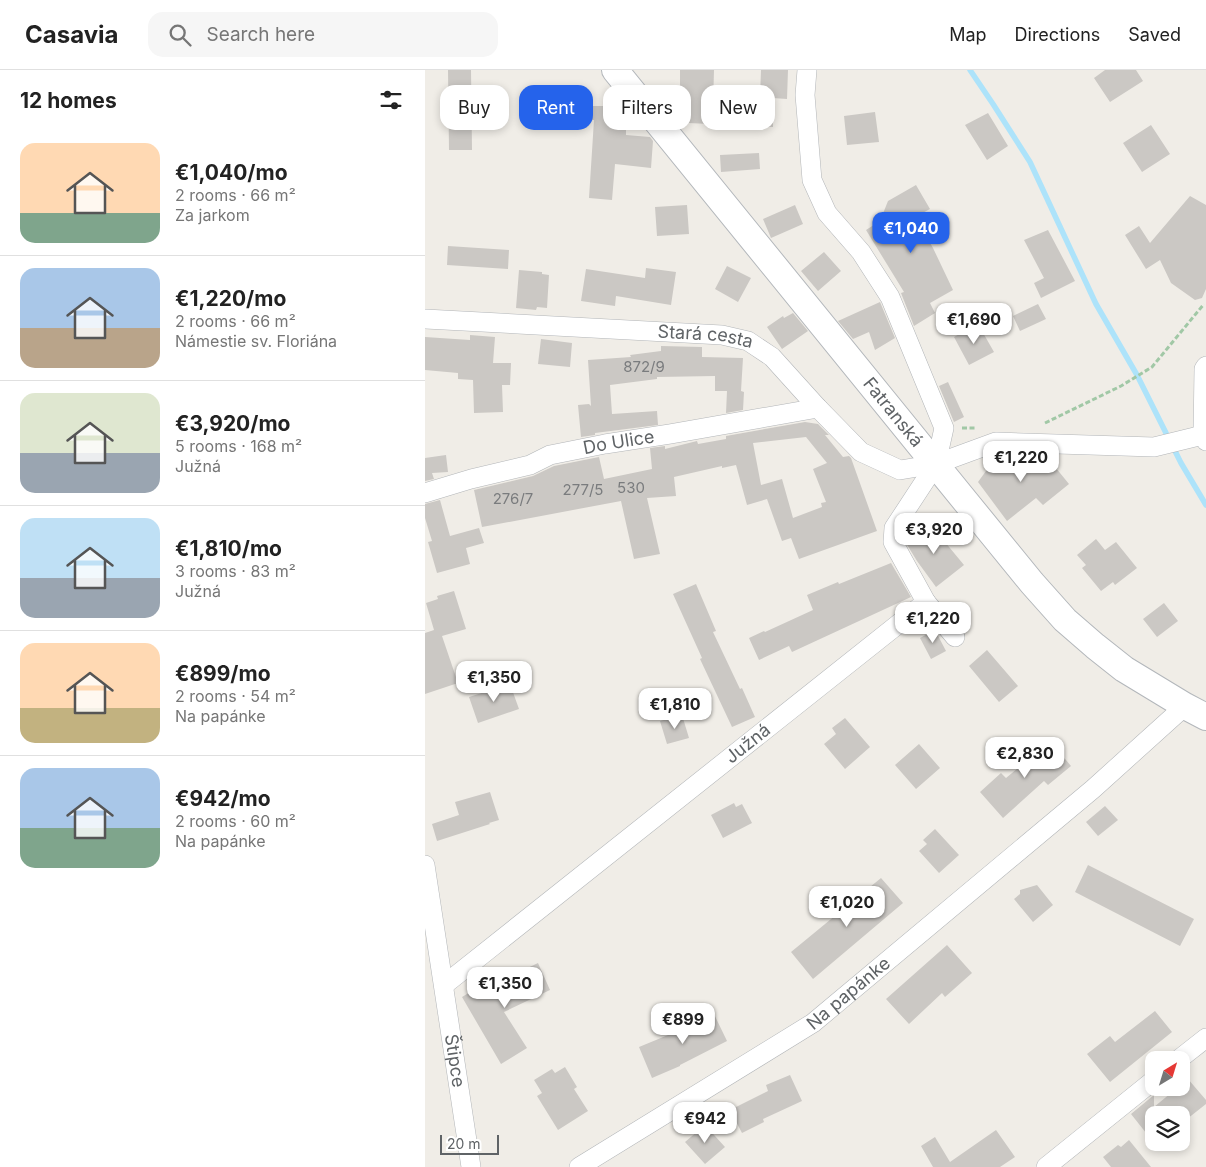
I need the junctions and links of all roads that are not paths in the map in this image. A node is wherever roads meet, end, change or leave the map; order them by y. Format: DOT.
graph roads {
  1 [pos="615,70"];
  2 [pos="807,70"];
  3 [pos="425,319"];
  4 [pos="1206,366"];
  5 [pos="818,408"];
  6 [pos="1204,438"];
  7 [pos="936,464"];
  8 [pos="425,493"];
  9 [pos="926,602"];
  10 [pos="955,637"];
  11 [pos="1195,712"];
  12 [pos="425,865"];
  13 [pos="444,985"];
  14 [pos="1206,1038"];
  15 [pos="1189,1051"];
  16 [pos="1145,1087"];
  17 [pos="471,1167"];
  18 [pos="579,1167"];
  19 [pos="1046,1167"];
  1 -- 7 [label="main road, Fatranská"];
  2 -- 7 [label="street"];
  3 -- 5 [label="street, Stará cesta"];
  4 -- 6 [label="street"];
  5 -- 7 [label="street, Stará cesta"];
  5 -- 8 [label="street, Do Ulice"];
  6 -- 7 [label="street, Stará cesta"];
  7 -- 9 [label="street"];
  7 -- 11 [label="main road, Fatranská"];
  9 -- 10 [label="street"];
  9 -- 13 [label="street, Južná"];
  11 -- 18 [label="street, Na papánke"];
  12 -- 13 [label="street, Štipce"];
  13 -- 17 [label="street, Štipce"];
  14 -- 15 [label="street"];
  16 -- 19 [label="street"];
}
